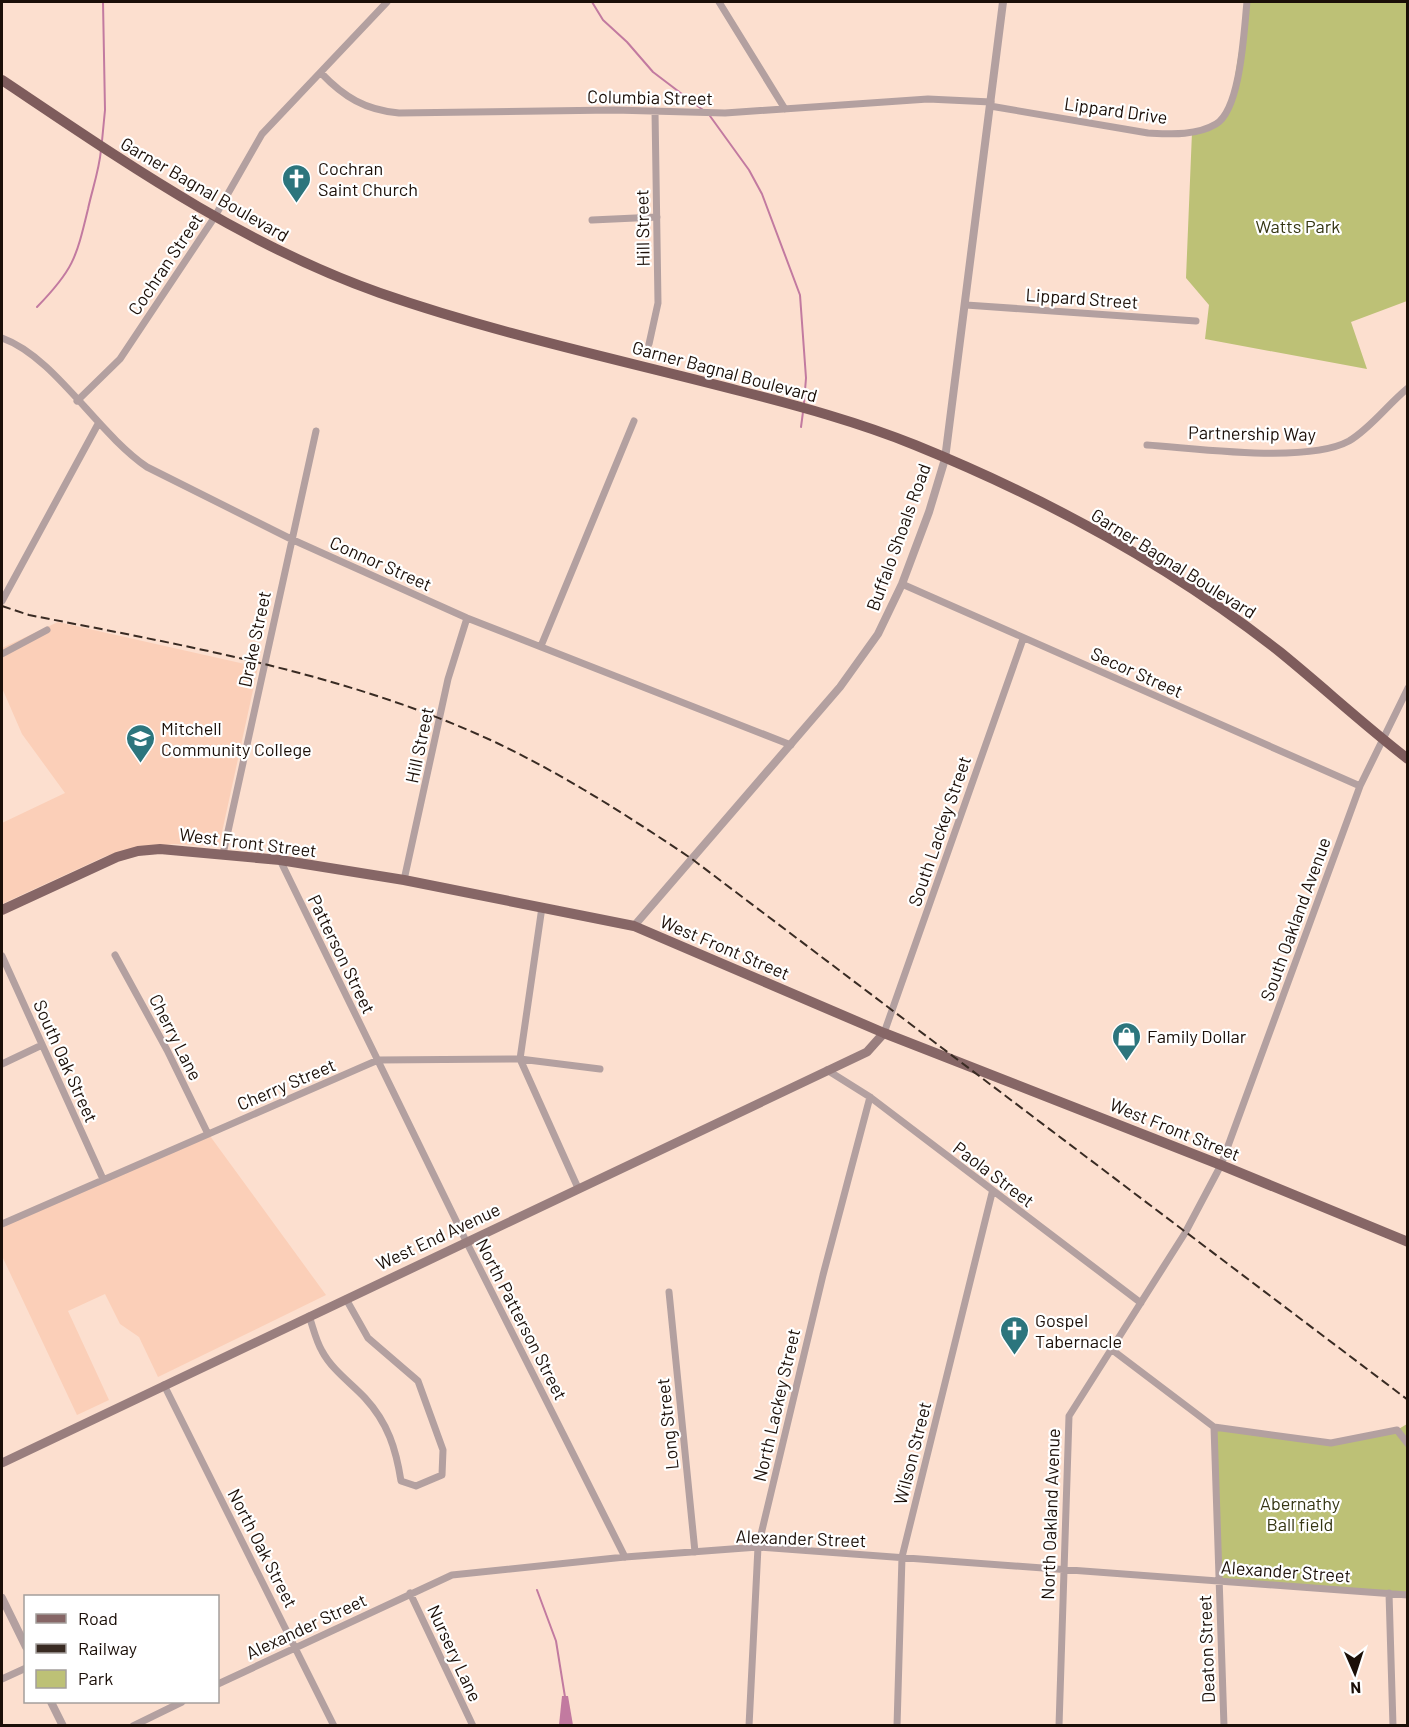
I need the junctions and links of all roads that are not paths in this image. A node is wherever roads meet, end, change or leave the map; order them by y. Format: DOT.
graph roads {
  1 [pos="387,2"];
  2 [pos="718,2"];
  3 [pos="1004,2"];
  4 [pos="1247,2"];
  5 [pos="321,73"];
  6 [pos="2,80"];
  7 [pos="991,104"];
  8 [pos="785,109"];
  9 [pos="655,111"];
  10 [pos="657,217"];
  11 [pos="214,218"];
  12 [pos="592,220"];
  13 [pos="966,305"];
  14 [pos="1196,321"];
  15 [pos="2,338"];
  16 [pos="649,344"];
  17 [pos="1407,388"];
  18 [pos="77,401"];
  19 [pos="634,421"];
  20 [pos="98,424"];
  21 [pos="316,431"];
  22 [pos="1146,445"];
  23 [pos="945,459"];
  24 [pos="291,539"];
  25 [pos="902,584"];
  26 [pos="2,601"];
  27 [pos="467,618"];
  28 [pos="47,630"];
  29 [pos="1023,639"];
  30 [pos="541,646"];
  31 [pos="2,654"];
  32 [pos="1407,688"];
  33 [pos="1382,739"];
  34 [pos="791,745"];
  35 [pos="1407,759"];
  36 [pos="1360,786"];
  37 [pos="223,854"];
  38 [pos="280,860"];
  39 [pos="404,880"];
  40 [pos="542,907"];
  41 [pos="2,910"];
  42 [pos="634,926"];
  43 [pos="2,956"];
  44 [pos="115,956"];
  45 [pos="884,1033"];
  46 [pos="42,1045"];
  47 [pos="520,1059"];
  48 [pos="378,1060"];
  49 [pos="2,1064"];
  50 [pos="600,1069"];
  51 [pos="827,1070"];
  52 [pos="870,1097"];
  53 [pos="208,1134"];
  54 [pos="1221,1165"];
  55 [pos="104,1179"];
  56 [pos="578,1188"];
  57 [pos="992,1193"];
  58 [pos="2,1224"];
  59 [pos="1406,1238"];
  60 [pos="466,1241"];
  61 [pos="669,1292"];
  62 [pos="346,1299"];
  63 [pos="1141,1303"];
  64 [pos="309,1316"];
  65 [pos="1112,1349"];
  66 [pos="164,1385"];
  67 [pos="1214,1427"];
  68 [pos="1407,1444"];
  69 [pos="2,1463"];
  70 [pos="758,1548"];
  71 [pos="695,1552"];
  72 [pos="625,1557"];
  73 [pos="902,1557"];
  74 [pos="1063,1569"];
  75 [pos="1219,1581"];
  76 [pos="410,1593"];
  77 [pos="1389,1593"];
  78 [pos="1407,1595"];
  79 [pos="2,1598"];
  80 [pos="24,1643"];
  81 [pos="296,1647"];
  82 [pos="24,1669"];
  83 [pos="2,1679"];
  84 [pos="219,1684"];
  85 [pos="52,1703"];
  86 [pos="178,1703"];
  87 [pos="63,1725"];
  88 [pos="133,1725"];
  89 [pos="334,1725"];
  90 [pos="473,1725"];
  91 [pos="749,1725"];
  92 [pos="897,1725"];
  93 [pos="1059,1725"];
  94 [pos="1224,1725"];
  95 [pos="1393,1725"];
  1 -- 5 [label="street, Cochran Street"];
  2 -- 8 [label="street"];
  3 -- 7 [label="street, Buffalo Shoals Road"];
  4 -- 7 [label="street, Lippard Drive"];
  5 -- 9 [label="street, Columbia Street"];
  5 -- 11 [label="street, Cochran Street"];
  6 -- 11 [label="highway, Garner Bagnal Boulevard"];
  7 -- 8 [label="street, Columbia Street"];
  7 -- 13 [label="street, Buffalo Shoals Road"];
  8 -- 9 [label="street, Columbia Street"];
  9 -- 10 [label="street, Hill Street"];
  10 -- 12 [label="street"];
  10 -- 16 [label="street, Hill Street"];
  11 -- 18 [label="street, Cochran Street"];
  11 -- 23 [label="highway, Garner Bagnal Boulevard"];
  13 -- 14 [label="street, Lippard Street"];
  13 -- 23 [label="street, Buffalo Shoals Road"];
  15 -- 18 [label="street, Connor Street"];
  17 -- 22 [label="street, Partnership Way"];
  18 -- 20 [label="street, Connor Street"];
  19 -- 30 [label="street"];
  20 -- 24 [label="street, Connor Street"];
  20 -- 26 [label="street"];
  21 -- 24 [label="street, Drake Street"];
  23 -- 25 [label="street, Buffalo Shoals Road"];
  23 -- 33 [label="highway, Garner Bagnal Boulevard"];
  24 -- 27 [label="street, Connor Street"];
  24 -- 37 [label="street, Drake Street"];
  25 -- 29 [label="street, Secor Street"];
  25 -- 34 [label="street, Buffalo Shoals Road"];
  27 -- 30 [label="street, Connor Street"];
  27 -- 39 [label="street, Hill Street"];
  28 -- 31 [label="street"];
  29 -- 36 [label="street, Secor Street"];
  29 -- 45 [label="street, South Lackey Street"];
  30 -- 34 [label="street, Connor Street"];
  32 -- 33 [label="street, South Oakland Avenue"];
  33 -- 35 [label="highway, Garner Bagnal Boulevard"];
  33 -- 36 [label="street, South Oakland Avenue"];
  34 -- 42 [label="street, Buffalo Shoals Road"];
  36 -- 54 [label="street, South Oakland Avenue"];
  37 -- 38 [label="main road, West Front Street"];
  37 -- 41 [label="main road, West Front Street"];
  38 -- 39 [label="main road, West Front Street"];
  38 -- 48 [label="street, Patterson Street"];
  39 -- 40 [label="main road, West Front Street"];
  40 -- 42 [label="main road, West Front Street"];
  40 -- 47 [label="street"];
  42 -- 45 [label="main road, West Front Street"];
  43 -- 46 [label="street, South Oak Street"];
  44 -- 53 [label="street, Cherry Lane"];
  45 -- 51 [label="main road, West End Avenue"];
  45 -- 54 [label="main road, West Front Street"];
  46 -- 49 [label="street"];
  46 -- 55 [label="street, South Oak Street"];
  47 -- 48 [label="street, Cherry Street"];
  47 -- 50 [label="street, Cherry Street"];
  47 -- 56 [label="street"];
  48 -- 53 [label="street, Cherry Street"];
  48 -- 60 [label="street, North Patterson Street"];
  51 -- 52 [label="street, Paola Street"];
  51 -- 56 [label="main road, West End Avenue"];
  52 -- 57 [label="street, Paola Street"];
  52 -- 70 [label="street, North Lackey Street"];
  53 -- 55 [label="street, Cherry Street"];
  54 -- 59 [label="main road, West Front Street"];
  54 -- 63 [label="street, North Oakland Avenue"];
  55 -- 58 [label="street, Cherry Street"];
  56 -- 60 [label="main road, West End Avenue"];
  57 -- 63 [label="street, Paola Street"];
  57 -- 73 [label="street, Wilson Street"];
  60 -- 62 [label="main road, West End Avenue"];
  60 -- 72 [label="street, North Patterson Street"];
  61 -- 71 [label="street, Long Street"];
  62 -- 64 [label="main road, West End Avenue"];
  62 -- 64 [label="street"];
  63 -- 65 [label="street, North Oakland Avenue"];
  64 -- 66 [label="main road, West End Avenue"];
  65 -- 67 [label="street"];
  65 -- 74 [label="street, North Oakland Avenue"];
  66 -- 69 [label="main road, West End Avenue"];
  66 -- 81 [label="street, North Oak Street"];
  67 -- 68 [label="street"];
  67 -- 75 [label="street, Deaton Street"];
  70 -- 71 [label="street, Alexander Street"];
  70 -- 73 [label="street, Alexander Street"];
  70 -- 91 [label="street, North Lackey Street"];
  71 -- 72 [label="street, Alexander Street"];
  72 -- 76 [label="street, Alexander Street"];
  73 -- 74 [label="street, Alexander Street"];
  73 -- 92 [label="street, Wilson Street"];
  74 -- 75 [label="street, Alexander Street"];
  74 -- 93 [label="street, North Oakland Avenue"];
  75 -- 77 [label="street, Alexander Street"];
  75 -- 94 [label="street, Deaton Street"];
  76 -- 81 [label="street, Alexander Street"];
  76 -- 90 [label="street, Nursery Lane"];
  77 -- 78 [label="street, Alexander Street"];
  77 -- 95 [label="street"];
  79 -- 80 [label="street"];
  81 -- 84 [label="street, Alexander Street"];
  81 -- 89 [label="street, North Oak Street"];
  82 -- 83 [label="street"];
  85 -- 87 [label="street"];
  86 -- 88 [label="street"];
}
